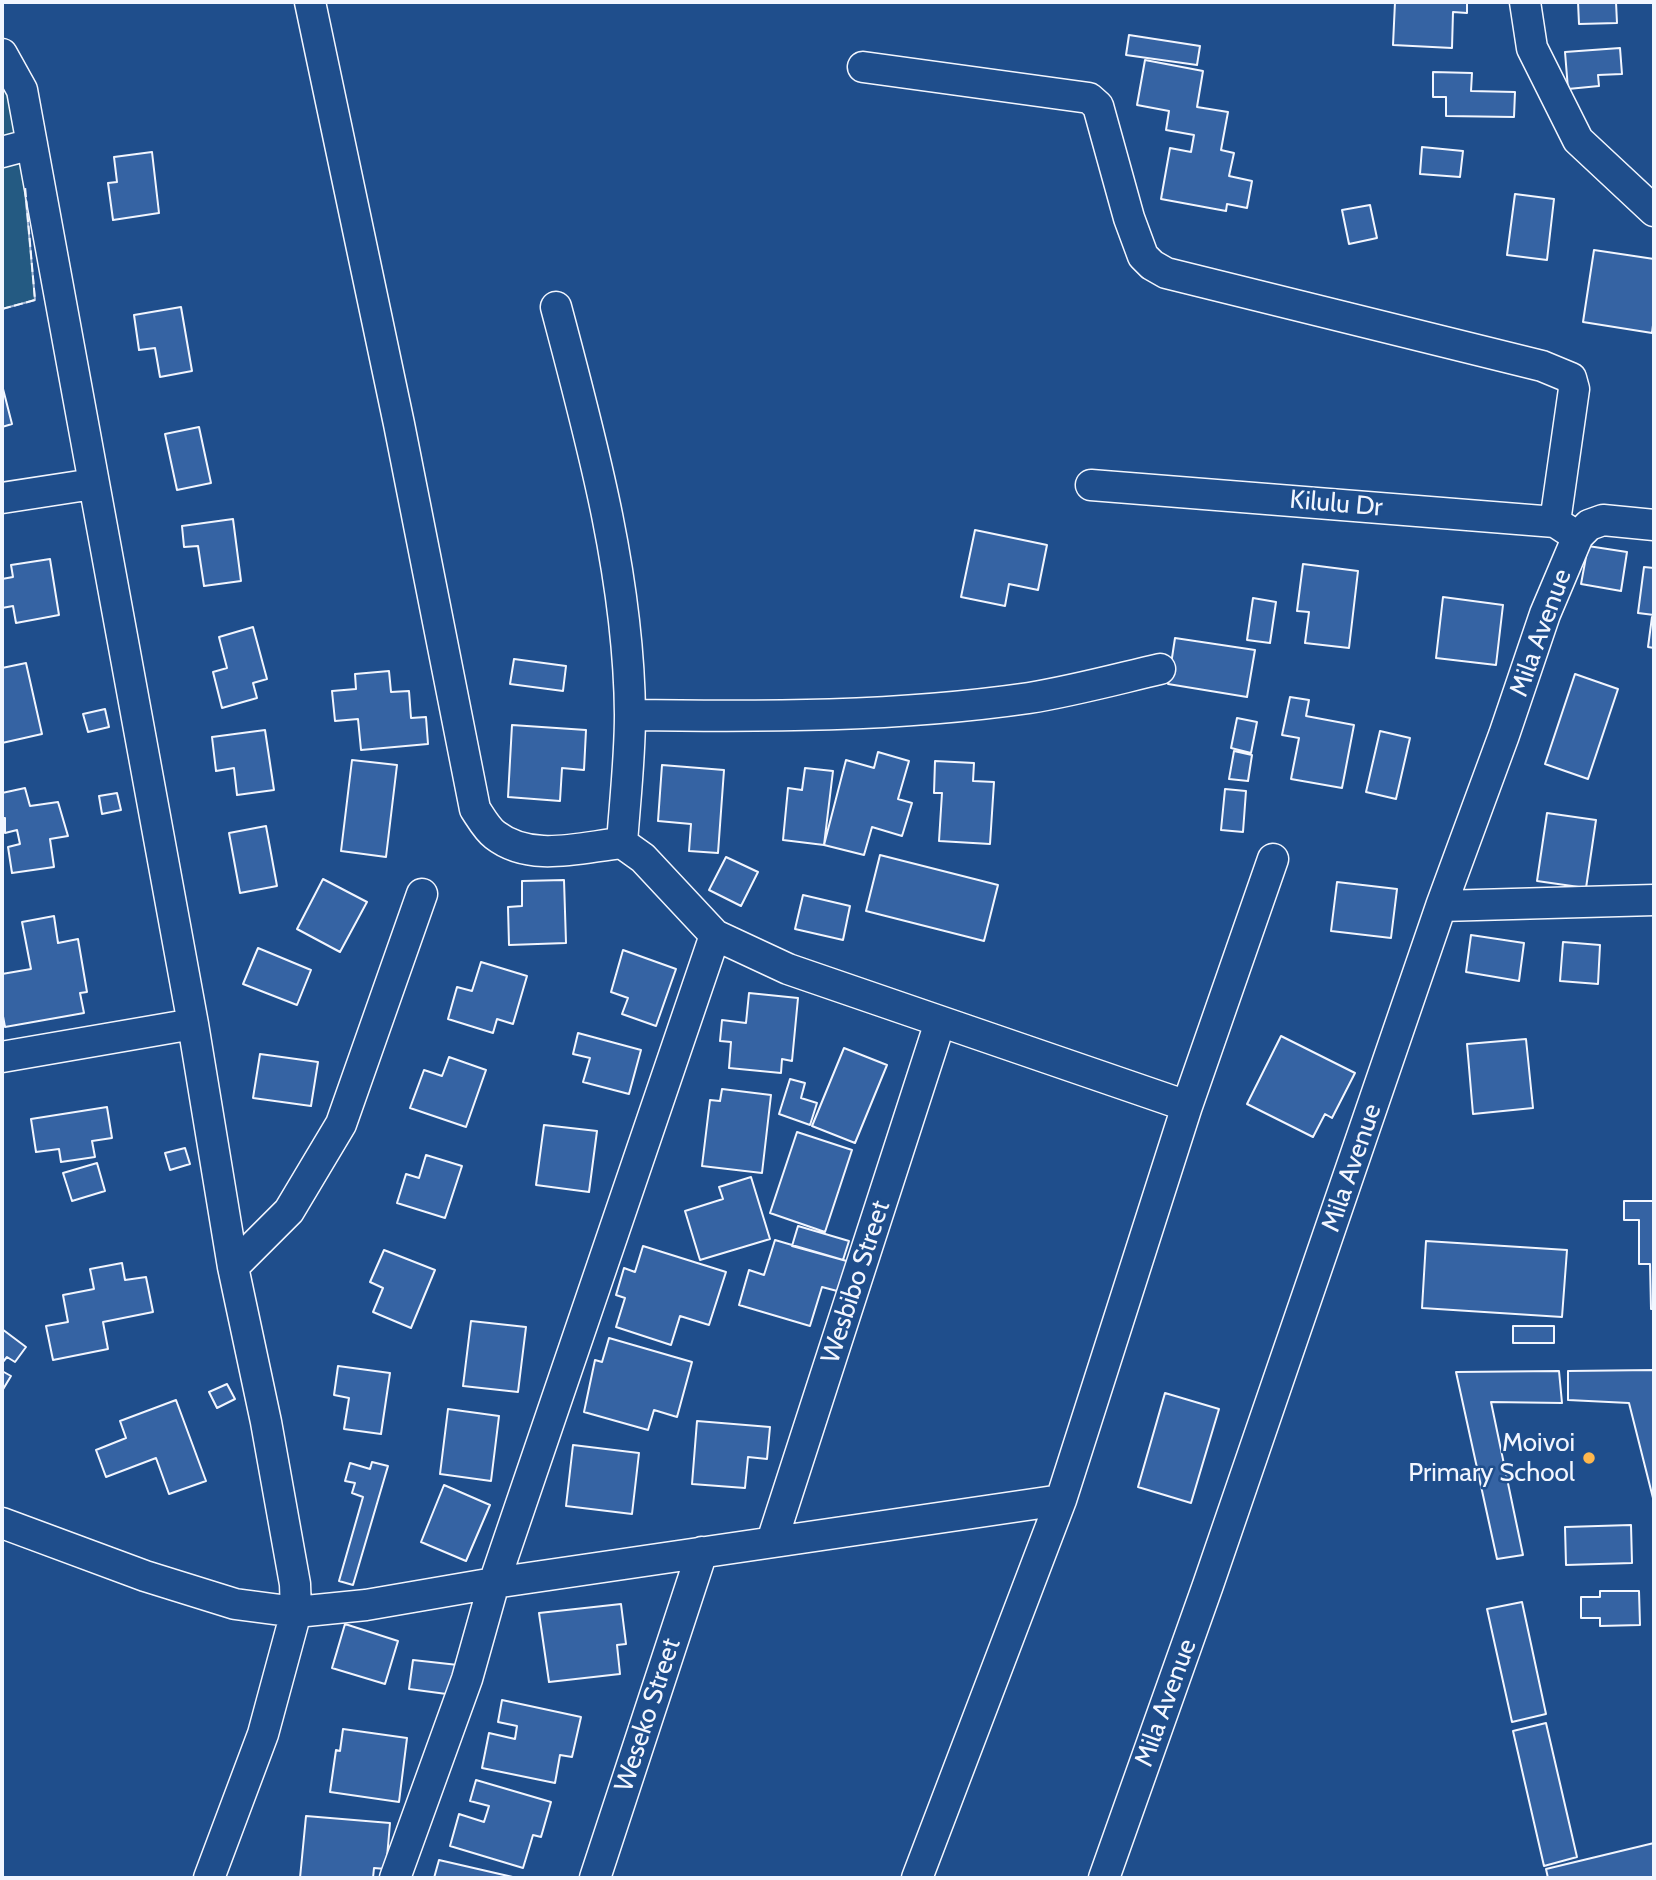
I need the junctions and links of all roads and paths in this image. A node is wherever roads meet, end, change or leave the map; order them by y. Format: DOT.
graph roads {
  1 [pos="310,2"];
  2 [pos="1525,2"];
  3 [pos="2,54"];
  4 [pos="863,67"];
  5 [pos="32,144"];
  6 [pos="2,152"];
  7 [pos="1654,211"];
  8 [pos="556,307"];
  9 [pos="93,484"];
  10 [pos="1091,485"];
  11 [pos="2,498"];
  12 [pos="1654,525"];
  13 [pos="1567,529"];
  14 [pos="1160,669"];
  15 [pos="630,715"];
  16 [pos="622,843"];
  17 [pos="1273,859"];
  18 [pos="422,894"];
  19 [pos="1654,900"];
  20 [pos="1441,906"];
  21 [pos="715,935"];
  22 [pos="940,1022"];
  23 [pos="193,1024"];
  24 [pos="2,1058"];
  25 [pos="1187,1106"];
  26 [pos="233,1267"];
  27 [pos="1061,1500"];
  28 [pos="2,1523"];
  29 [pos="772,1541"];
  30 [pos="702,1552"];
  31 [pos="494,1583"];
  32 [pos="296,1612"];
  33 [pos="209,1878"];
  34 [pos="395,1878"];
  35 [pos="595,1878"];
  36 [pos="917,1878"];
  37 [pos="1104,1878"];
  1 -- 16 [label="street"];
  2 -- 7 [label="street"];
  3 -- 5 [label="street"];
  4 -- 13 [label="street"];
  5 -- 6 [label="street"];
  5 -- 9 [label="street"];
  8 -- 15 [label="street"];
  9 -- 11 [label="street"];
  9 -- 23 [label="street"];
  10 -- 13 [label="street, Kilulu Dr"];
  12 -- 13 [label="street, Mila Avenue"];
  13 -- 20 [label="street, Mila Avenue"];
  14 -- 15 [label="street"];
  15 -- 16 [label="street"];
  16 -- 21 [label="street"];
  17 -- 25 [label="street"];
  18 -- 26 [label="street"];
  19 -- 20 [label="street"];
  20 -- 37 [label="street, Mila Avenue"];
  21 -- 22 [label="street"];
  21 -- 31 [label="street"];
  22 -- 25 [label="street"];
  22 -- 29 [label="street, Wesbibo Street"];
  23 -- 24 [label="street"];
  23 -- 26 [label="street"];
  25 -- 27 [label="street"];
  26 -- 32 [label="street"];
  27 -- 29 [label="street"];
  27 -- 36 [label="street"];
  28 -- 32 [label="street"];
  29 -- 30 [label="street"];
  30 -- 31 [label="street"];
  30 -- 35 [label="street, Weseko Street"];
  31 -- 32 [label="street"];
  31 -- 34 [label="street"];
  32 -- 33 [label="street"];
}
